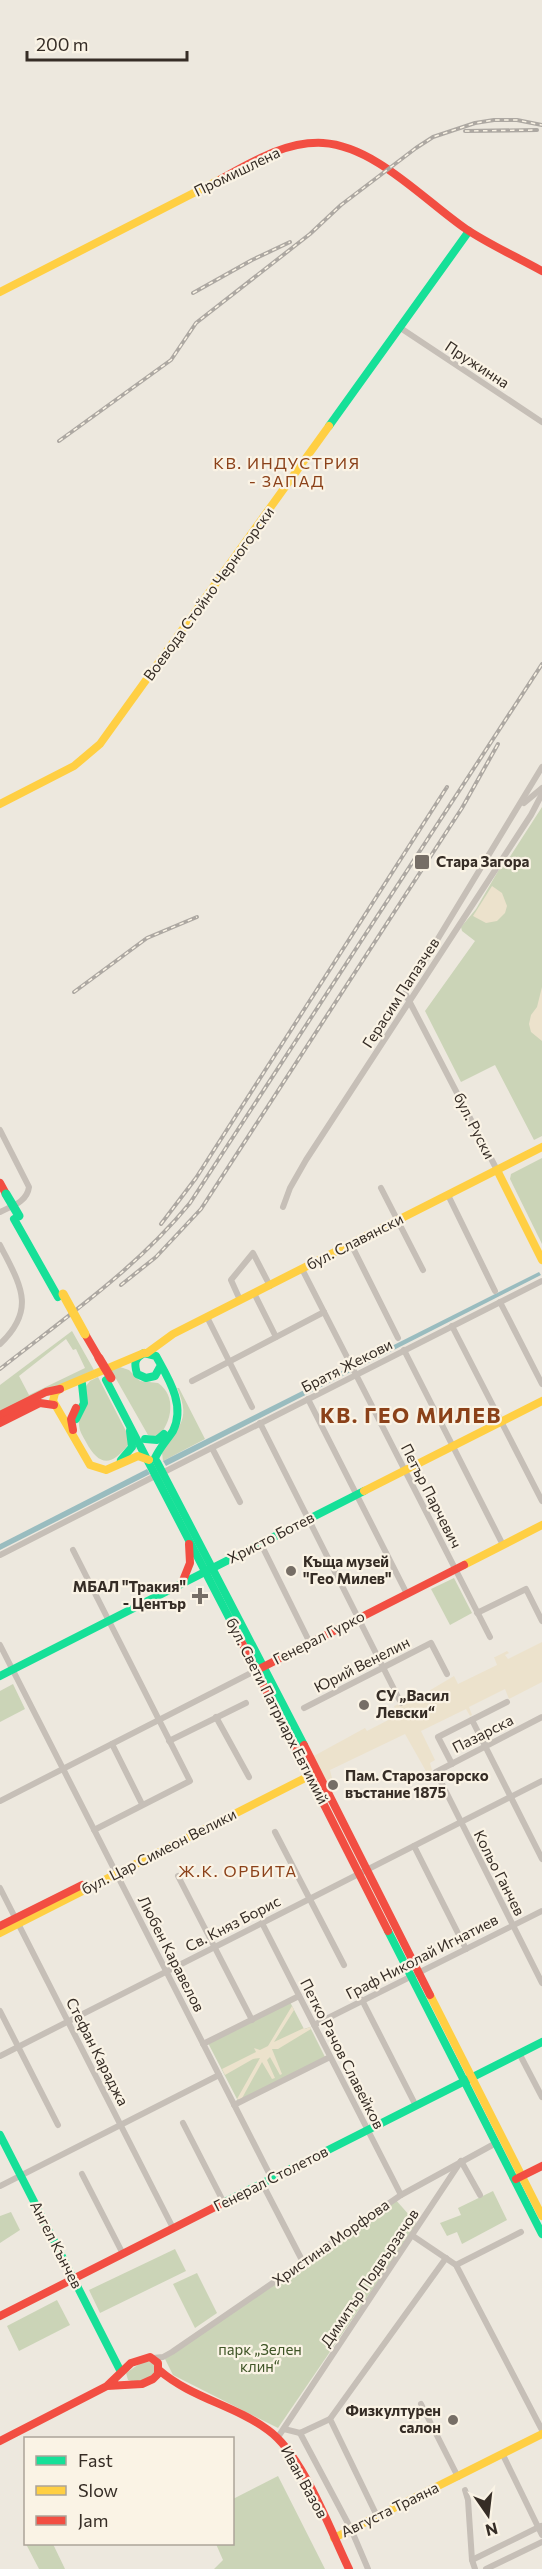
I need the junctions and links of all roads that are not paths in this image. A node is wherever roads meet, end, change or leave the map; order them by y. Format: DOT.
graph roads {
  1 [pos="469,231"];
  2 [pos="542,271"];
  3 [pos="0,292"];
  4 [pos="399,327"];
  5 [pos="542,422"];
  6 [pos="542,767"];
  7 [pos="542,788"];
  8 [pos="542,794"];
  9 [pos="542,802"];
  10 [pos="0,804"];
  11 [pos="519,807"];
  12 [pos="531,814"];
  13 [pos="405,993"];
  14 [pos="410,1002"];
  15 [pos="0,1130"];
  16 [pos="542,1147"];
  17 [pos="497,1170"];
  18 [pos="0,1183"];
  19 [pos="381,1188"];
  20 [pos="2,1195"];
  21 [pos="447,1195"];
  22 [pos="283,1207"];
  23 [pos="0,1212"];
  24 [pos="398,1221"];
  25 [pos="351,1244"];
  26 [pos="0,1245"];
  27 [pos="542,1260"];
  28 [pos="302,1269"];
  29 [pos="423,1269"];
  30 [pos="542,1281"];
  31 [pos="270,1286"];
  32 [pos="495,1291"];
  33 [pos="254,1293"];
  34 [pos="240,1300"];
  35 [pos="500,1302"];
  36 [pos="324,1312"];
  37 [pos="207,1317"];
  38 [pos="452,1326"];
  39 [pos="168,1337"];
  40 [pos="276,1337"];
  41 [pos="398,1338"];
  42 [pos="0,1344"];
  43 [pos="405,1350"];
  44 [pos="145,1353"];
  45 [pos="229,1362"];
  46 [pos="160,1363"];
  47 [pos="117,1364"];
  48 [pos="134,1368"];
  49 [pos="354,1370"];
  50 [pos="149,1378"];
  51 [pos="108,1379"];
  52 [pos="85,1381"];
  53 [pos="192,1381"];
  54 [pos="542,1384"];
  55 [pos="63,1388"];
  56 [pos="79,1398"];
  57 [pos="308,1399"];
  58 [pos="542,1401"];
  59 [pos="252,1407"];
  60 [pos="56,1408"];
  61 [pos="76,1408"];
  62 [pos="125,1414"];
  63 [pos="0,1415"];
  64 [pos="501,1421"];
  65 [pos="260,1423"];
  66 [pos="0,1424"];
  67 [pos="145,1439"];
  68 [pos="453,1446"];
  69 [pos="212,1448"];
  70 [pos="85,1453"];
  71 [pos="156,1466"];
  72 [pos="405,1470"];
  73 [pos="357,1495"];
  74 [pos="542,1501"];
  75 [pos="240,1502"];
  76 [pos="309,1519"];
  77 [pos="542,1525"];
  78 [pos="189,1538"];
  79 [pos="261,1544"];
  80 [pos="503,1545"];
  81 [pos="73,1550"];
  82 [pos="0,1555"];
  83 [pos="455,1569"];
  84 [pos="210,1570"];
  85 [pos="182,1583"];
  86 [pos="407,1594"];
  87 [pos="477,1613"];
  88 [pos="359,1618"];
  89 [pos="109,1621"];
  90 [pos="542,1621"];
  91 [pos="489,1637"];
  92 [pos="310,1643"];
  93 [pos="0,1645"];
  94 [pos="383,1668"];
  95 [pos="12,1669"];
  96 [pos="260,1669"];
  97 [pos="447,1674"];
  98 [pos="0,1676"];
  99 [pos="400,1702"];
  100 [pos="507,1702"];
  101 [pos="246,1703"];
  102 [pos="304,1708"];
  103 [pos="216,1717"];
  104 [pos="542,1717"];
  105 [pos="159,1720"];
  106 [pos="472,1720"];
  107 [pos="169,1741"];
  108 [pos="112,1744"];
  109 [pos="485,1747"];
  110 [pos="452,1764"];
  111 [pos="63,1769"];
  112 [pos="313,1772"];
  113 [pos="436,1772"];
  114 [pos="249,1777"];
  115 [pos="542,1781"];
  116 [pos="511,1797"];
  117 [pos="0,1801"];
  118 [pos="142,1804"];
  119 [pos="461,1823"];
  120 [pos="94,1830"];
  121 [pos="275,1832"];
  122 [pos="414,1846"];
  123 [pos="542,1859"];
  124 [pos="115,1871"];
  125 [pos="363,1872"];
  126 [pos="178,1876"];
  127 [pos="0,1888"];
  128 [pos="310,1899"];
  129 [pos="542,1911"];
  130 [pos="17,1921"];
  131 [pos="262,1923"];
  132 [pos="512,1925"];
  133 [pos="0,1926"];
  134 [pos="0,1933"];
  135 [pos="214,1947"];
  136 [pos="466,1949"];
  137 [pos="344,1965"];
  138 [pos="166,1971"];
  139 [pos="416,1974"];
  140 [pos="542,1983"];
  141 [pos="299,1996"];
  142 [pos="362,2000"];
  143 [pos="0,2011"];
  144 [pos="252,2020"];
  145 [pos="68,2021"];
  146 [pos="314,2025"];
  147 [pos="542,2042"];
  148 [pos="203,2044"];
  149 [pos="18,2046"];
  150 [pos="519,2053"];
  151 [pos="0,2056"];
  152 [pos="330,2056"];
  153 [pos="219,2075"];
  154 [pos="468,2079"];
  155 [pos="542,2097"];
  156 [pos="234,2105"];
  157 [pos="416,2106"];
  158 [pos="183,2123"];
  159 [pos="58,2125"];
  160 [pos="121,2125"];
  161 [pos="368,2130"];
  162 [pos="0,2135"];
  163 [pos="496,2143"];
  164 [pos="461,2161"];
  165 [pos="542,2166"];
  166 [pos="82,2174"];
  167 [pos="21,2175"];
  168 [pos="518,2178"];
  169 [pos="272,2179"];
  170 [pos="262,2183"];
  171 [pos="0,2186"];
  172 [pos="401,2195"];
  173 [pos="480,2195"];
  174 [pos="224,2203"];
  175 [pos="542,2216"];
  176 [pos="173,2228"];
  177 [pos="521,2232"];
  178 [pos="542,2234"];
  179 [pos="413,2236"];
  180 [pos="123,2254"];
  181 [pos="446,2258"];
  182 [pos="304,2264"];
  183 [pos="456,2265"];
  184 [pos="74,2279"];
  185 [pos="0,2316"];
  186 [pos="172,2352"];
  187 [pos="113,2356"];
  188 [pos="153,2358"];
  189 [pos="131,2363"];
  190 [pos="159,2369"];
  191 [pos="121,2373"];
  192 [pos="152,2381"];
  193 [pos="173,2382"];
  194 [pos="127,2383"];
  195 [pos="107,2386"];
  196 [pos="421,2404"];
  197 [pos="330,2419"];
  198 [pos="542,2432"];
  199 [pos="281,2433"];
  200 [pos="300,2433"];
  201 [pos="0,2441"];
  202 [pos="503,2455"];
  203 [pos="458,2477"];
  204 [pos="465,2490"];
  205 [pos="377,2516"];
  206 [pos="540,2527"];
  207 [pos="351,2529"];
  208 [pos="542,2535"];
  209 [pos="334,2538"];
  210 [pos="542,2542"];
  211 [pos="472,2560"];
  212 [pos="350,2569"];
  213 [pos="368,2569"];
  214 [pos="475,2569"];
  215 [pos="486,2569"];
  1 -- 2 [label="main road, Промишлена"];
  1 -- 3 [label="main road, Промишлена"];
  1 -- 4 [label="main road, Воевода Стойно Черногорски"];
  4 -- 5 [label="street, Пружинна"];
  4 -- 10 [label="main road, Воевода Стойно Черногорски"];
  6 -- 11 [label="street, Герасим Папазчев"];
  7 -- 11 [label="street"];
  8 -- 12 [label="street, Герасим Папазчев"];
  9 -- 12 [label="street"];
  11 -- 13 [label="street, Герасим Папазчев"];
  12 -- 14 [label="street, Герасим Папазчев"];
  13 -- 14 [label="street, бул. Руски"];
  14 -- 17 [label="street, бул. Руски"];
  14 -- 22 [label="street, Герасим Папазчев"];
  15 -- 23 [label="street"];
  16 -- 17 [label="main road, бул. Славянски"];
  17 -- 21 [label="main road, бул. Славянски"];
  17 -- 27 [label="main road, бул. Руски"];
  18 -- 20 [label="main road, бул. Свети Патриарх Евтимий"];
  19 -- 24 [label="street"];
  20 -- 51 [label="main road, бул. Свети Патриарх Евтимий, bridge"];
  21 -- 24 [label="main road, бул. Славянски"];
  21 -- 32 [label="street"];
  24 -- 25 [label="main road, бул. Славянски"];
  24 -- 29 [label="street"];
  25 -- 28 [label="main road, бул. Славянски"];
  25 -- 41 [label="street"];
  26 -- 42 [label="street"];
  28 -- 31 [label="main road, бул. Славянски"];
  28 -- 36 [label="street, Петър Парчевич"];
  30 -- 35 [label="street, Братя Жекови"];
  31 -- 33 [label="main road, бул. Славянски"];
  31 -- 34 [label="street"];
  33 -- 34 [label="main road, бул. Славянски"];
  33 -- 40 [label="street"];
  34 -- 37 [label="main road, бул. Славянски"];
  35 -- 38 [label="street, Братя Жекови"];
  35 -- 54 [label="street"];
  36 -- 40 [label="street"];
  36 -- 49 [label="street, Петър Парчевич"];
  37 -- 39 [label="main road, бул. Славянски"];
  37 -- 45 [label="street"];
  38 -- 43 [label="street, Братя Жекови"];
  38 -- 64 [label="street"];
  39 -- 44 [label="main road, бул. Славянски"];
  39 -- 46 [label="main road"];
  40 -- 45 [label="street"];
  43 -- 49 [label="street, Братя Жекови"];
  43 -- 68 [label="street"];
  44 -- 46 [label="main road"];
  44 -- 47 [label="main road, бул. Славянски"];
  44 -- 48 [label="main road"];
  45 -- 53 [label="street"];
  45 -- 59 [label="street"];
  46 -- 50 [label="main road"];
  46 -- 71 [label="main road"];
  47 -- 48 [label="main road"];
  47 -- 52 [label="main road, бул. Славянски"];
  48 -- 50 [label="main road"];
  49 -- 57 [label="street, Братя Жекови"];
  49 -- 72 [label="street, Петър Парчевич"];
  50 -- 67 [label="main road"];
  51 -- 62 [label="main road, бул. Свети Патриарх Евтимий"];
  51 -- 67 [label="main road, бул. Свети Патриарх Евтимий"];
  52 -- 55 [label="main road, бул. Славянски"];
  52 -- 56 [label="main road"];
  52 -- 70 [label="main road"];
  55 -- 56 [label="main road"];
  55 -- 60 [label="main road"];
  55 -- 63 [label="main road, бул. Славянски"];
  56 -- 61 [label="main road"];
  57 -- 65 [label="street, Братя Жекови"];
  57 -- 73 [label="street"];
  58 -- 64 [label="main road, Христо Ботев"];
  60 -- 61 [label="main road"];
  60 -- 66 [label="main road"];
  60 -- 71 [label="main road"];
  61 -- 70 [label="main road"];
  62 -- 70 [label="main road"];
  62 -- 71 [label="main road, бул. Свети Патриарх Евтимий"];
  64 -- 68 [label="main road, Христо Ботев"];
  64 -- 74 [label="street"];
  65 -- 69 [label="street, Братя Жекови"];
  65 -- 76 [label="street"];
  67 -- 71 [label="main road, бул. Свети Патриарх Евтимий"];
  68 -- 72 [label="main road, Христо Ботев"];
  68 -- 80 [label="street"];
  69 -- 71 [label="street, Братя Жекови"];
  69 -- 75 [label="street"];
  71 -- 78 [label="main road, бул. Свети Патриарх Евтимий"];
  71 -- 82 [label="street, Братя Жекови"];
  71 -- 84 [label="main road, бул. Свети Патриарх Евтимий"];
  72 -- 73 [label="main road, Христо Ботев"];
  72 -- 83 [label="street, Петър Парчевич"];
  73 -- 76 [label="main road, Христо Ботев"];
  73 -- 86 [label="street"];
  76 -- 79 [label="main road, Христо Ботев"];
  76 -- 88 [label="street"];
  77 -- 80 [label="main road, Генерал Гурко"];
  78 -- 84 [label="main road, бул. Свети Патриарх Евтимий"];
  78 -- 85 [label="main road"];
  79 -- 84 [label="main road, Христо Ботев"];
  79 -- 92 [label="street"];
  80 -- 83 [label="main road, Генерал Гурко"];
  81 -- 89 [label="street"];
  83 -- 86 [label="main road, Генерал Гурко"];
  83 -- 87 [label="street, Петър Парчевич"];
  84 -- 85 [label="main road, Христо Ботев"];
  84 -- 96 [label="main road, бул. Свети Патриарх Евтимий"];
  85 -- 89 [label="main road, Христо Ботев"];
  86 -- 88 [label="main road, Генерал Гурко"];
  87 -- 90 [label="street"];
  87 -- 91 [label="street, Петър Парчевич"];
  88 -- 92 [label="main road, Генерал Гурко"];
  88 -- 94 [label="street"];
  89 -- 95 [label="main road, Христо Ботев"];
  89 -- 105 [label="street"];
  92 -- 96 [label="main road, Генерал Гурко"];
  93 -- 95 [label="street, Любен Каравелов"];
  94 -- 97 [label="street, Юрий Венелин"];
  94 -- 99 [label="street"];
  94 -- 102 [label="street, Юрий Венелин"];
  95 -- 98 [label="main road, Христо Ботев"];
  95 -- 111 [label="street, Любен Каравелов"];
  96 -- 105 [label="street, Генерал Гурко"];
  96 -- 112 [label="main road, бул. Свети Патриарх Евтимий"];
  100 -- 106 [label="street"];
  101 -- 103 [label="street"];
  103 -- 107 [label="street"];
  103 -- 114 [label="street"];
  104 -- 109 [label="street, Пазарска"];
  105 -- 107 [label="street"];
  105 -- 108 [label="street, Генерал Гурко"];
  106 -- 109 [label="street"];
  106 -- 110 [label="street"];
  107 -- 118 [label="street"];
  108 -- 111 [label="street, Генерал Гурко"];
  108 -- 118 [label="street"];
  109 -- 110 [label="street, Пазарска"];
  109 -- 116 [label="street"];
  110 -- 113 [label="street, Пазарска"];
  111 -- 117 [label="street, Генерал Гурко"];
  111 -- 120 [label="street, Любен Каравелов"];
  112 -- 124 [label="main road, бул. Цар Симеон Велики"];
  112 -- 125 [label="main road, бул. Свети Патриарх Евтимий"];
  113 -- 119 [label="street, Кольо Ганчев"];
  115 -- 116 [label="street, Св. Княз Борис"];
  116 -- 119 [label="street, Св. Княз Борис"];
  116 -- 123 [label="street"];
  118 -- 120 [label="street"];
  119 -- 122 [label="street, Св. Княз Борис"];
  119 -- 132 [label="street, Кольо Ганчев"];
  120 -- 124 [label="street, Любен Каравелов"];
  121 -- 128 [label="street"];
  122 -- 125 [label="street, Св. Княз Борис"];
  122 -- 136 [label="street"];
  124 -- 130 [label="main road, бул. Цар Симеон Велики"];
  124 -- 138 [label="street, Любен Каравелов"];
  125 -- 128 [label="street, Св. Княз Борис"];
  125 -- 139 [label="main road, бул. Свети Патриарх Евтимий"];
  126 -- 135 [label="street"];
  127 -- 130 [label="street, Стефан Караджа"];
  128 -- 131 [label="street, Св. Княз Борис"];
  128 -- 137 [label="street"];
  129 -- 132 [label="street, Граф Николай Игнатиев"];
  130 -- 133 [label="main road, бул. Цар Симеон Велики"];
  130 -- 134 [label="main road, бул. Цар Симеон Велики"];
  130 -- 145 [label="street, Стефан Караджа"];
  131 -- 135 [label="street, Св. Княз Борис"];
  131 -- 141 [label="street, Петко Рачов Славейков"];
  132 -- 136 [label="street, Граф Николай Игнатиев"];
  132 -- 140 [label="street, Кольо Ганчев"];
  135 -- 138 [label="street, Св. Княз Борис"];
  135 -- 144 [label="street"];
  136 -- 139 [label="street, Граф Николай Игнатиев"];
  138 -- 145 [label="street, Св. Княз Борис"];
  138 -- 148 [label="street, Любен Каравелов"];
  139 -- 142 [label="street, Граф Николай Игнатиев"];
  139 -- 154 [label="main road, бул. Свети Патриарх Евтимий"];
  141 -- 144 [label="street"];
  141 -- 146 [label="street, Петко Рачов Славейков"];
  142 -- 146 [label="street, Граф Николай Игнатиев"];
  142 -- 157 [label="street"];
  143 -- 149 [label="street"];
  144 -- 148 [label="street"];
  145 -- 149 [label="street, Св. Княз Борис"];
  145 -- 160 [label="street, Стефан Караджа"];
  146 -- 152 [label="street, Петко Рачов Славейков"];
  147 -- 150 [label="main road, Генерал Столетов"];
  148 -- 153 [label="street, Любен Каравелов"];
  149 -- 151 [label="street, Св. Княз Борис"];
  149 -- 159 [label="street"];
  150 -- 154 [label="main road, Генерал Столетов"];
  150 -- 155 [label="street"];
  152 -- 156 [label="street"];
  152 -- 161 [label="street, Петко Рачов Славейков"];
  153 -- 156 [label="street, Любен Каравелов"];
  153 -- 160 [label="street"];
  154 -- 157 [label="main road, Генерал Столетов"];
  154 -- 163 [label="main road, бул. Свети Патриарх Евтимий"];
  154 -- 168 [label="main road, бул. Свети Патриарх Евтимий"];
  156 -- 169 [label="street, Любен Каравелов"];
  157 -- 161 [label="main road, Генерал Столетов"];
  158 -- 174 [label="street"];
  160 -- 167 [label="street"];
  160 -- 176 [label="street, Стефан Караджа"];
  161 -- 169 [label="main road, Генерал Столетов"];
  161 -- 172 [label="street, Петко Рачов Славейков"];
  162 -- 167 [label="main road, Ангел Кънчев"];
  163 -- 164 [label="street, Христина Морфова"];
  163 -- 168 [label="main road, бул. Свети Патриарх Евтимий"];
  164 -- 172 [label="street, Христина Морфова"];
  164 -- 173 [label="street"];
  164 -- 179 [label="street, Димитър Подвързачов"];
  165 -- 168 [label="main road"];
  166 -- 180 [label="street"];
  167 -- 171 [label="street"];
  167 -- 184 [label="main road, Ангел Кънчев"];
  168 -- 175 [label="main road, бул. Свети Патриарх Евтимий"];
  168 -- 178 [label="main road, бул. Свети Патриарх Евтимий"];
  169 -- 170 [label="main road, Генерал Столетов"];
  170 -- 174 [label="main road, Генерал Столетов"];
  170 -- 182 [label="street"];
  172 -- 182 [label="street, Христина Морфова"];
  174 -- 176 [label="main road, Генерал Столетов"];
  176 -- 180 [label="main road, Генерал Столетов"];
  177 -- 183 [label="street"];
  179 -- 181 [label="street"];
  179 -- 199 [label="street, Димитър Подвързачов"];
  180 -- 184 [label="main road, Генерал Столетов"];
  181 -- 183 [label="street"];
  181 -- 197 [label="street"];
  182 -- 186 [label="street, Христина Морфова"];
  183 -- 198 [label="street"];
  184 -- 185 [label="main road, Генерал Столетов"];
  184 -- 187 [label="main road, Ангел Кънчев"];
  186 -- 188 [label="street, Христина Морфова"];
  186 -- 190 [label="street, Христина Морфова"];
  187 -- 189 [label="main road"];
  187 -- 191 [label="main road, Ангел Кънчев"];
  188 -- 189 [label="main road"];
  188 -- 190 [label="main road"];
  189 -- 191 [label="main road"];
  190 -- 192 [label="main road"];
  190 -- 193 [label="main road, Иван Вазов"];
  191 -- 194 [label="main road"];
  191 -- 195 [label="main road"];
  192 -- 193 [label="main road, Иван Вазов"];
  192 -- 194 [label="main road"];
  193 -- 199 [label="main road, Иван Вазов"];
  194 -- 195 [label="main road"];
  195 -- 201 [label="main road"];
  196 -- 203 [label="street"];
  197 -- 200 [label="street"];
  197 -- 205 [label="street"];
  198 -- 202 [label="main road, Августа Траяна"];
  199 -- 200 [label="street"];
  199 -- 209 [label="main road, Иван Вазов"];
  200 -- 207 [label="street"];
  202 -- 203 [label="main road, Августа Траяна"];
  202 -- 206 [label="street"];
  203 -- 205 [label="main road, Августа Траяна"];
  204 -- 211 [label="street"];
  205 -- 207 [label="main road, Августа Траяна"];
  206 -- 208 [label="street"];
  206 -- 211 [label="street"];
  207 -- 209 [label="main road, Августа Траяна"];
  207 -- 213 [label="street"];
  209 -- 212 [label="main road, Иван Вазов"];
  210 -- 215 [label="street"];
  211 -- 214 [label="street"];
}
